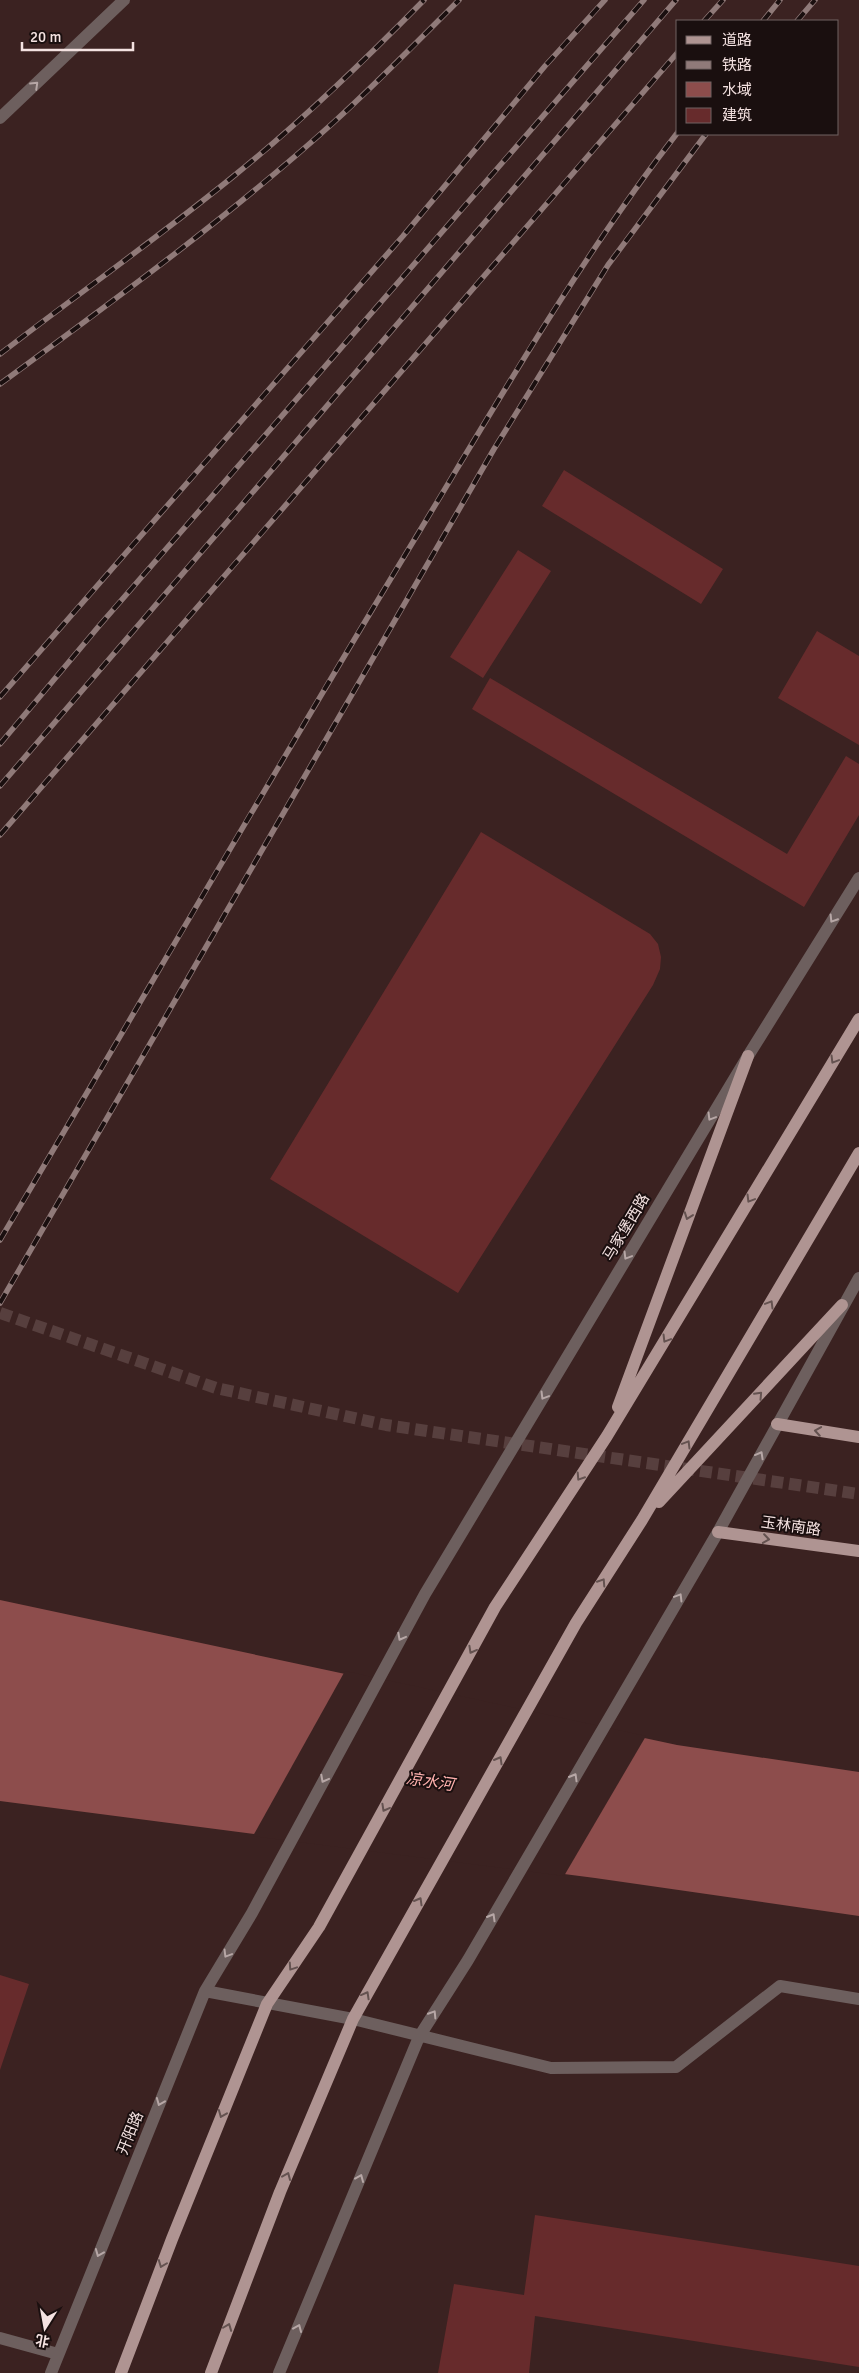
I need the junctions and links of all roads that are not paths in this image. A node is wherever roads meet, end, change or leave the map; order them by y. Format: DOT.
graph roads {
  1 [pos="124,0"];
  2 [pos="0,118"];
  3 [pos="859,878"];
  4 [pos="859,1019"];
  5 [pos="748,1056"];
  6 [pos="859,1154"];
  7 [pos="859,1278"];
  8 [pos="842,1305"];
  9 [pos="777,1424"];
  10 [pos="607,1436"];
  11 [pos="859,1437"];
  12 [pos="642,1520"];
  13 [pos="718,1532"];
  14 [pos="859,1551"];
  15 [pos="252,1913"];
  16 [pos="205,1991"];
  17 [pos="859,2000"];
  18 [pos="267,2004"];
  19 [pos="353,2019"];
  20 [pos="419,2037"];
  21 [pos="0,2338"];
  22 [pos="58,2354"];
  23 [pos="50,2373"];
  24 [pos="121,2373"];
  25 [pos="211,2373"];
  26 [pos="279,2373"];
  2 -- 1 [label="street, one-way"];
  3 -- 5 [label="street, 马家堡西路, one-way"];
  4 -- 10 [label="main road, one-way"];
  5 -- 10 [label="main road, one-way"];
  5 -- 15 [label="street, 马家堡西路, one-way"];
  12 -- 6 [label="main road, one-way"];
  7 -- 8 [label="street"];
  8 -- 9 [label="street"];
  12 -- 8 [label="main road, one-way"];
  11 -- 9 [label="main road, one-way"];
  13 -- 9 [label="street, one-way"];
  10 -- 18 [label="main road, one-way"];
  19 -- 12 [label="main road, one-way"];
  13 -- 14 [label="main road, 玉林南路, one-way"];
  20 -- 13 [label="street, one-way"];
  15 -- 16 [label="street, 开阳路, one-way"];
  16 -- 18 [label="street"];
  16 -- 22 [label="street, 开阳路, one-way"];
  17 -- 20 [label="street"];
  18 -- 19 [label="street"];
  18 -- 24 [label="main road, one-way"];
  19 -- 20 [label="street"];
  25 -- 19 [label="main road, one-way"];
  26 -- 20 [label="street, one-way"];
  21 -- 22 [label="street"];
  22 -- 23 [label="street, 开阳路"];
}
